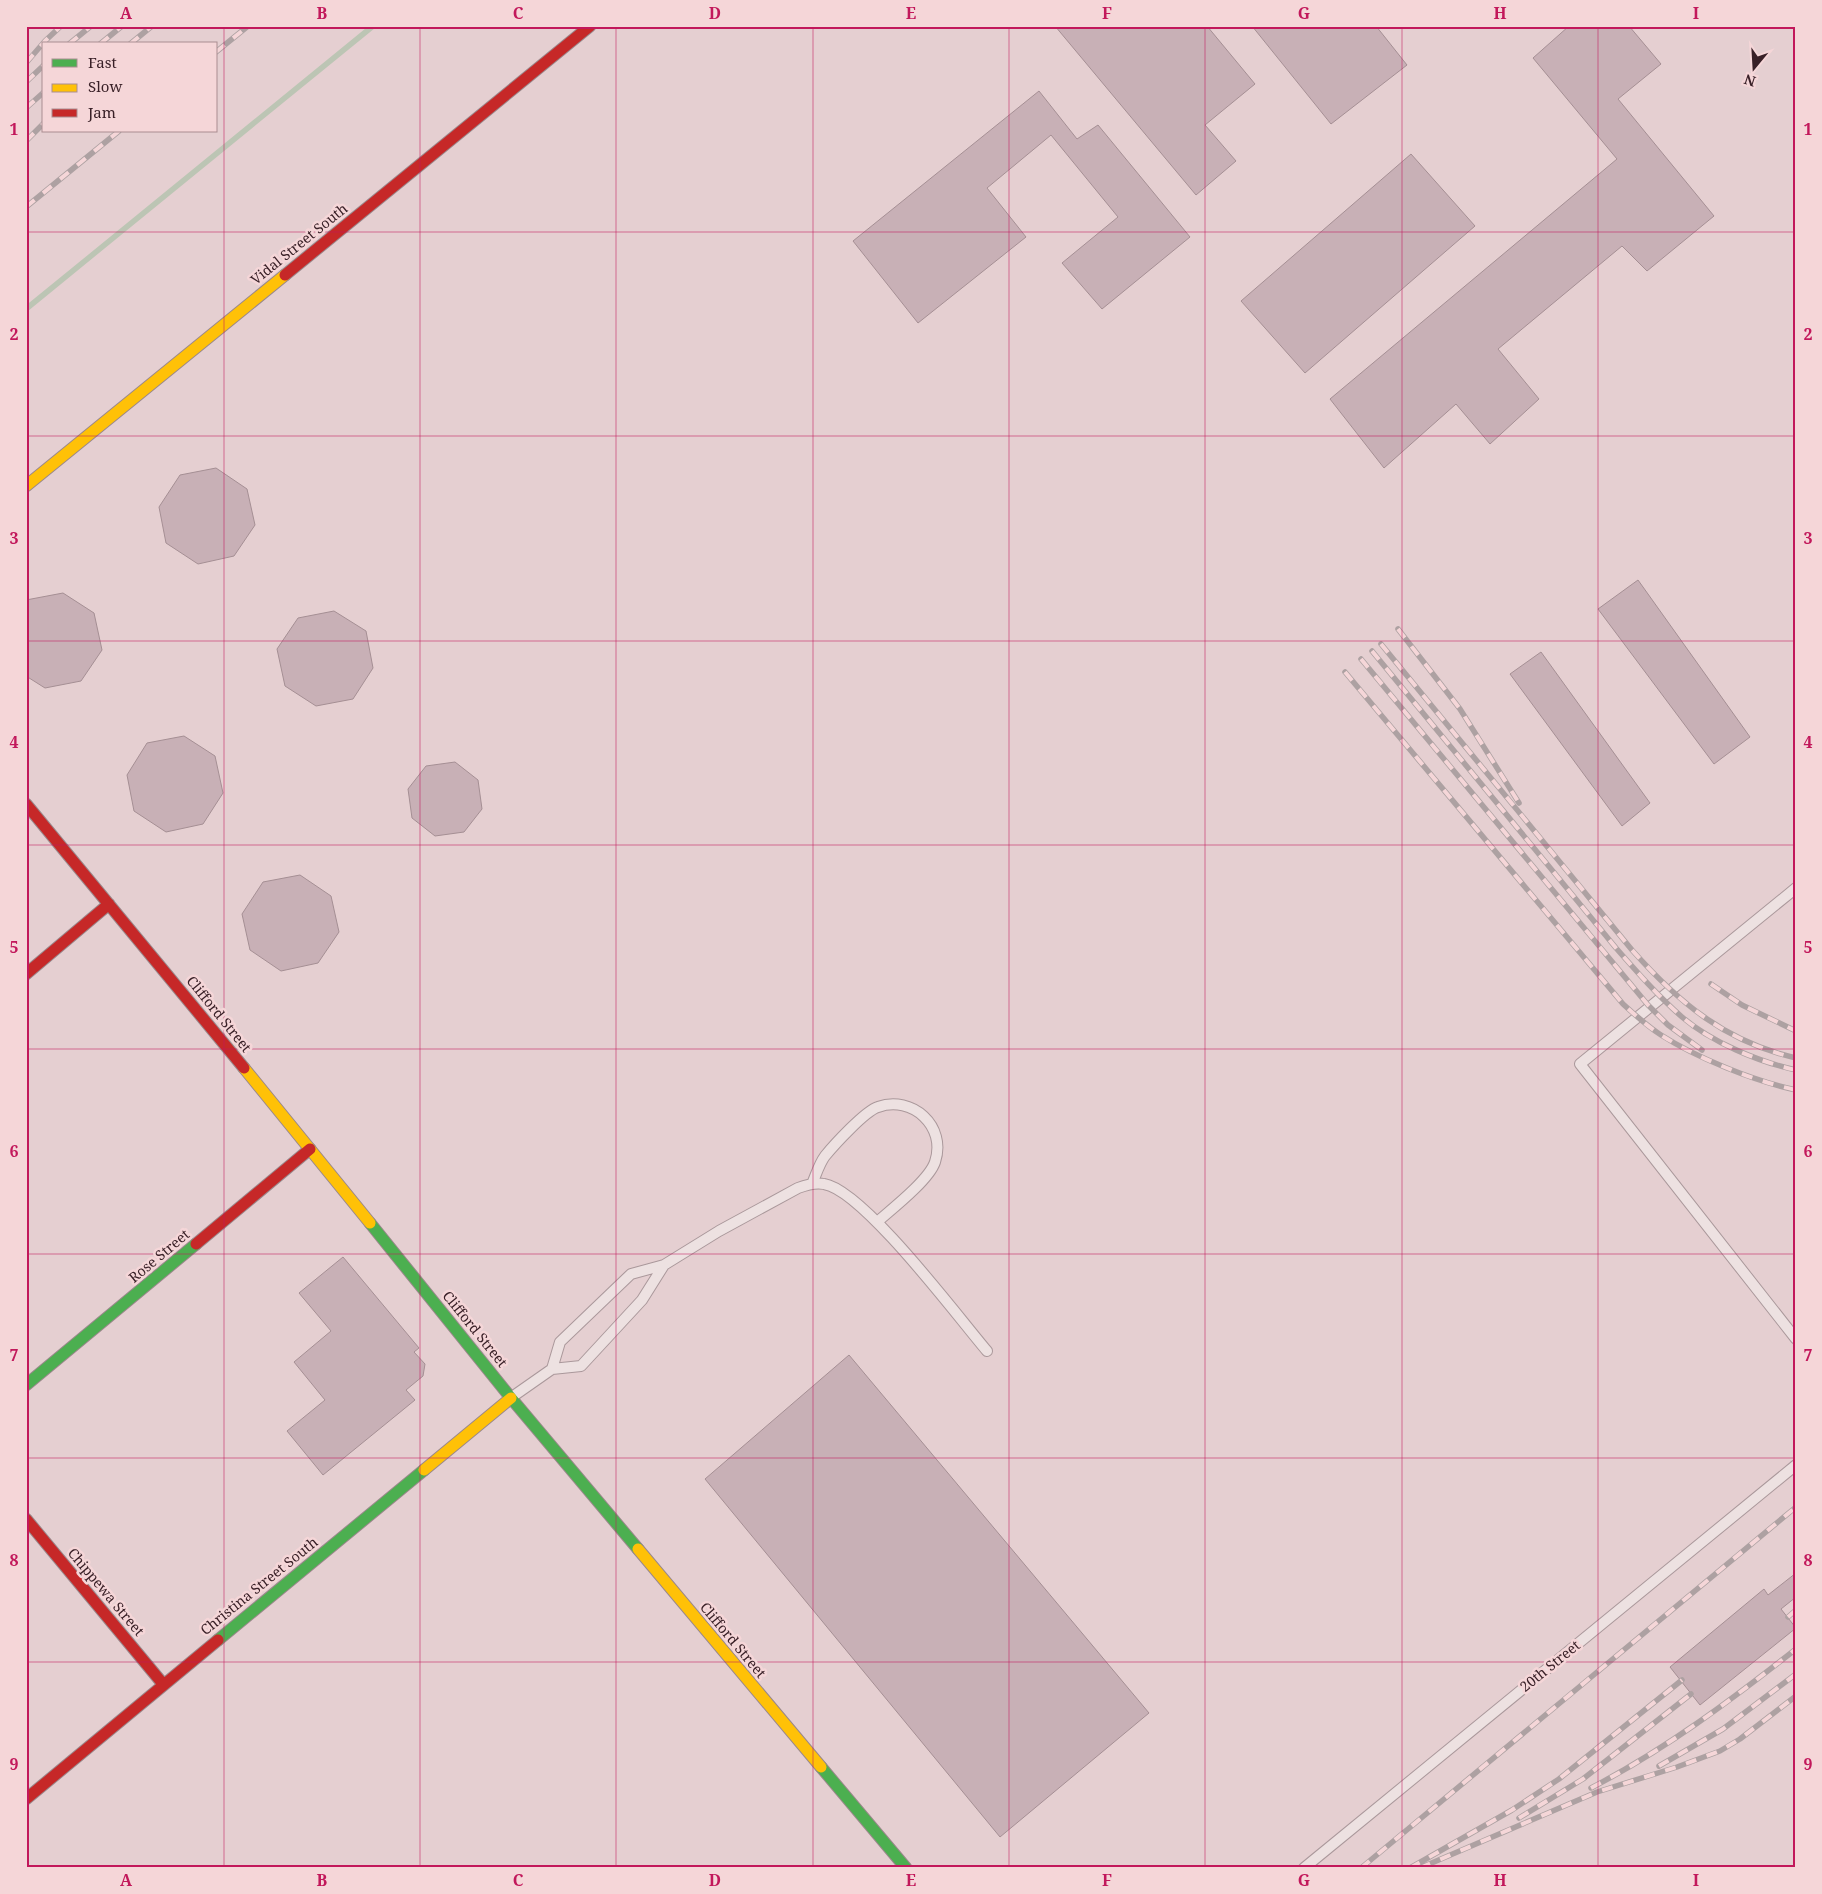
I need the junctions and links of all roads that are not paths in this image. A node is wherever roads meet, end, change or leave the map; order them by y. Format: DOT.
graph roads {
  1 [pos="590,26"];
  2 [pos="26,486"];
  3 [pos="26,804"];
  4 [pos="1796,888"];
  5 [pos="109,904"];
  6 [pos="26,974"];
  7 [pos="310,1149"];
  8 [pos="812,1184"];
  9 [pos="877,1222"];
  10 [pos="664,1265"];
  11 [pos="1796,1339"];
  12 [pos="986,1351"];
  13 [pos="552,1369"];
  14 [pos="26,1385"];
  15 [pos="511,1398"];
  16 [pos="1796,1465"];
  17 [pos="26,1519"];
  18 [pos="163,1684"];
  19 [pos="26,1799"];
  20 [pos="906,1868"];
  21 [pos="1304,1868"];
  1 -- 2 [label="street, Vidal Street South"];
  3 -- 5 [label="street, Clifford Street"];
  4 -- 11 [label="lane"];
  5 -- 6 [label="street"];
  5 -- 7 [label="street, Clifford Street"];
  7 -- 14 [label="street, Rose Street"];
  7 -- 15 [label="street, Clifford Street"];
  8 -- 9 [label="lane"];
  8 -- 9 [label="lane"];
  8 -- 10 [label="lane"];
  9 -- 12 [label="lane"];
  10 -- 13 [label="lane"];
  10 -- 13 [label="lane"];
  13 -- 15 [label="lane"];
  15 -- 18 [label="street, Christina Street South"];
  15 -- 20 [label="street, Clifford Street"];
  16 -- 21 [label="lane, 20th Street"];
  17 -- 18 [label="street, Chippewa Street"];
  18 -- 19 [label="street, Christina Street South"];
}
